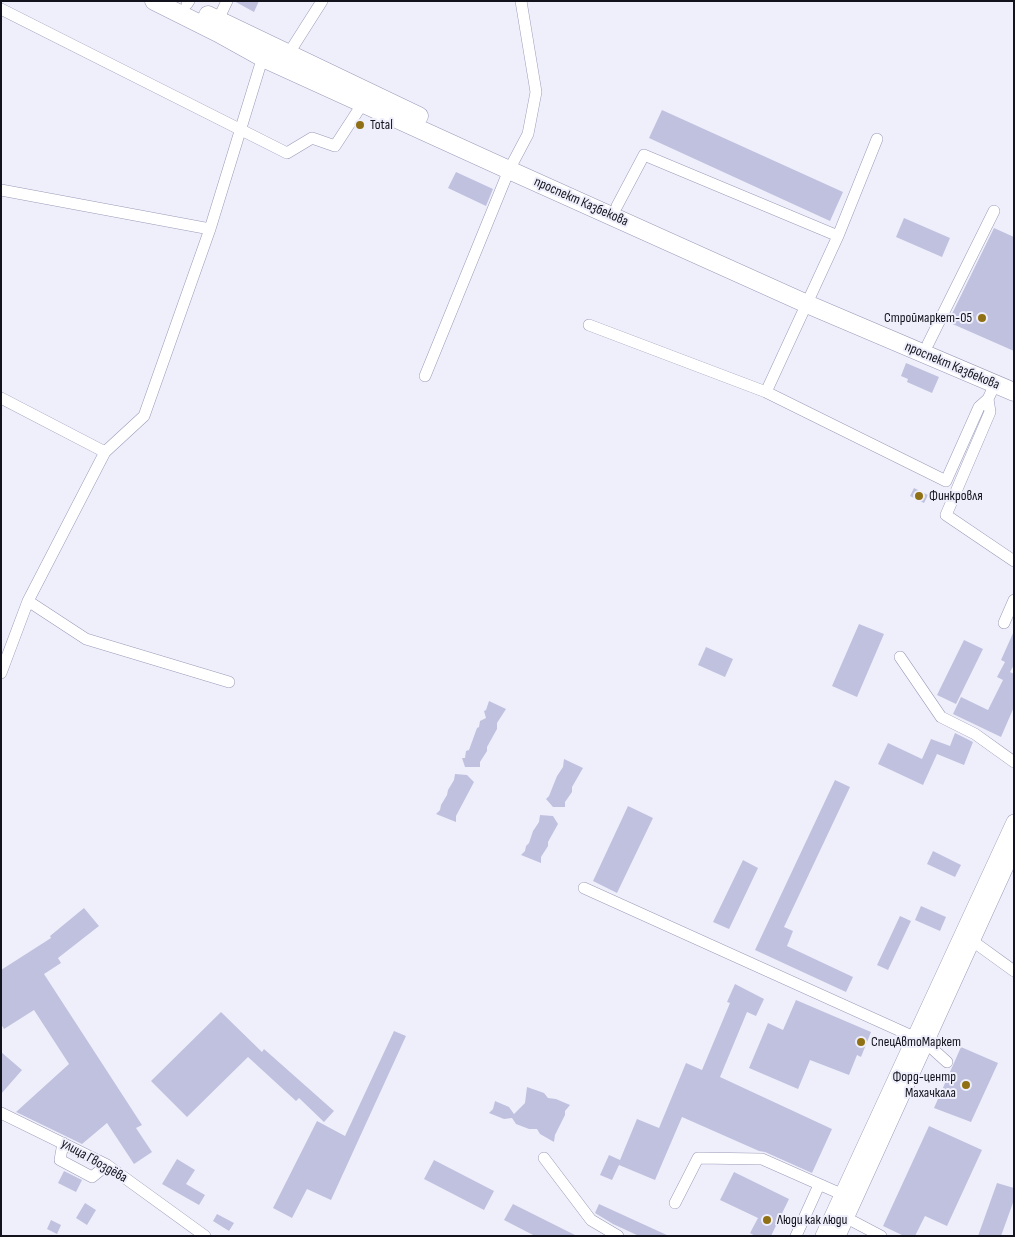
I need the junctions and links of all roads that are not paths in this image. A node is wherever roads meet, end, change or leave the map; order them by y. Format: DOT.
graph roads {
  1 [pos="154,1"];
  2 [pos="227,1"];
  3 [pos="322,1"];
  4 [pos="521,1"];
  5 [pos="186,2"];
  6 [pos="1,10"];
  7 [pos="218,20"];
  8 [pos="265,50"];
  9 [pos="290,52"];
  10 [pos="363,103"];
  11 [pos="241,130"];
  12 [pos="877,139"];
  13 [pos="512,165"];
  14 [pos="1,190"];
  15 [pos="617,206"];
  16 [pos="994,210"];
  17 [pos="210,229"];
  18 [pos="838,236"];
  19 [pos="809,299"];
  20 [pos="588,325"];
  21 [pos="928,344"];
  22 [pos="425,376"];
  23 [pos="1014,382"];
  24 [pos="766,392"];
  25 [pos="992,392"];
  26 [pos="1014,392"];
  27 [pos="1,398"];
  28 [pos="105,452"];
  29 [pos="1014,561"];
  30 [pos="1014,600"];
  31 [pos="28,601"];
  32 [pos="1004,623"];
  33 [pos="900,657"];
  34 [pos="1,673"];
  35 [pos="229,682"];
  36 [pos="1014,762"];
  37 [pos="1014,822"];
  38 [pos="1014,849"];
  39 [pos="584,888"];
  40 [pos="967,936"];
  41 [pos="1014,971"];
  42 [pos="920,1040"];
  43 [pos="946,1062"];
  44 [pos="1,1113"];
  45 [pos="63,1143"];
  46 [pos="544,1158"];
  47 [pos="107,1165"];
  48 [pos="819,1185"];
  49 [pos="848,1197"];
  50 [pos="675,1202"];
  51 [pos="840,1215"];
  52 [pos="205,1236"];
  53 [pos="618,1236"];
  54 [pos="796,1236"];
  55 [pos="824,1236"];
  56 [pos="838,1236"];
  57 [pos="881,1236"];
  1 -- 8 [label="highway, проспект Казбекова"];
  2 -- 7 [label="street"];
  3 -- 9 [label="street"];
  4 -- 13 [label="street"];
  5 -- 7 [label="highway, проспект Казбекова"];
  6 -- 11 [label="street"];
  7 -- 8 [label="highway, проспект Казбекова"];
  8 -- 9 [label="highway, проспект Казбекова"];
  8 -- 10 [label="highway, проспект Казбекова"];
  8 -- 11 [label="street"];
  9 -- 13 [label="highway, проспект Казбекова"];
  10 -- 11 [label="street"];
  10 -- 13 [label="highway, проспект Казбекова"];
  11 -- 17 [label="street"];
  12 -- 18 [label="street"];
  13 -- 15 [label="highway, проспект Казбекова"];
  13 -- 19 [label="highway, проспект Казбекова"];
  13 -- 22 [label="street"];
  14 -- 17 [label="street"];
  15 -- 18 [label="street"];
  15 -- 19 [label="highway, проспект Казбекова"];
  16 -- 21 [label="street"];
  17 -- 28 [label="street"];
  18 -- 19 [label="street"];
  19 -- 21 [label="highway, проспект Казбекова"];
  19 -- 24 [label="street"];
  19 -- 25 [label="highway, проспект Казбекова"];
  20 -- 24 [label="street"];
  21 -- 23 [label="highway, проспект Казбекова"];
  24 -- 25 [label="street"];
  25 -- 26 [label="highway, проспект Казбекова"];
  25 -- 29 [label="street"];
  27 -- 28 [label="street"];
  28 -- 31 [label="street"];
  30 -- 32 [label="street"];
  31 -- 34 [label="street"];
  31 -- 35 [label="street"];
  33 -- 36 [label="street"];
  37 -- 40 [label="main road"];
  38 -- 40 [label="main road"];
  39 -- 42 [label="street"];
  40 -- 41 [label="street"];
  40 -- 42 [label="main road"];
  42 -- 43 [label="street"];
  42 -- 49 [label="main road"];
  44 -- 45 [label="street, улица Гвоздёва"];
  45 -- 47 [label="street, улица Гвоздёва"];
  45 -- 47 [label="street"];
  46 -- 53 [label="street"];
  47 -- 52 [label="street, улица Гвоздёва"];
  48 -- 49 [label="street"];
  48 -- 50 [label="street"];
  48 -- 54 [label="street"];
  49 -- 51 [label="main road"];
  51 -- 55 [label="main road"];
  51 -- 56 [label="main road"];
  51 -- 57 [label="street"];
}
